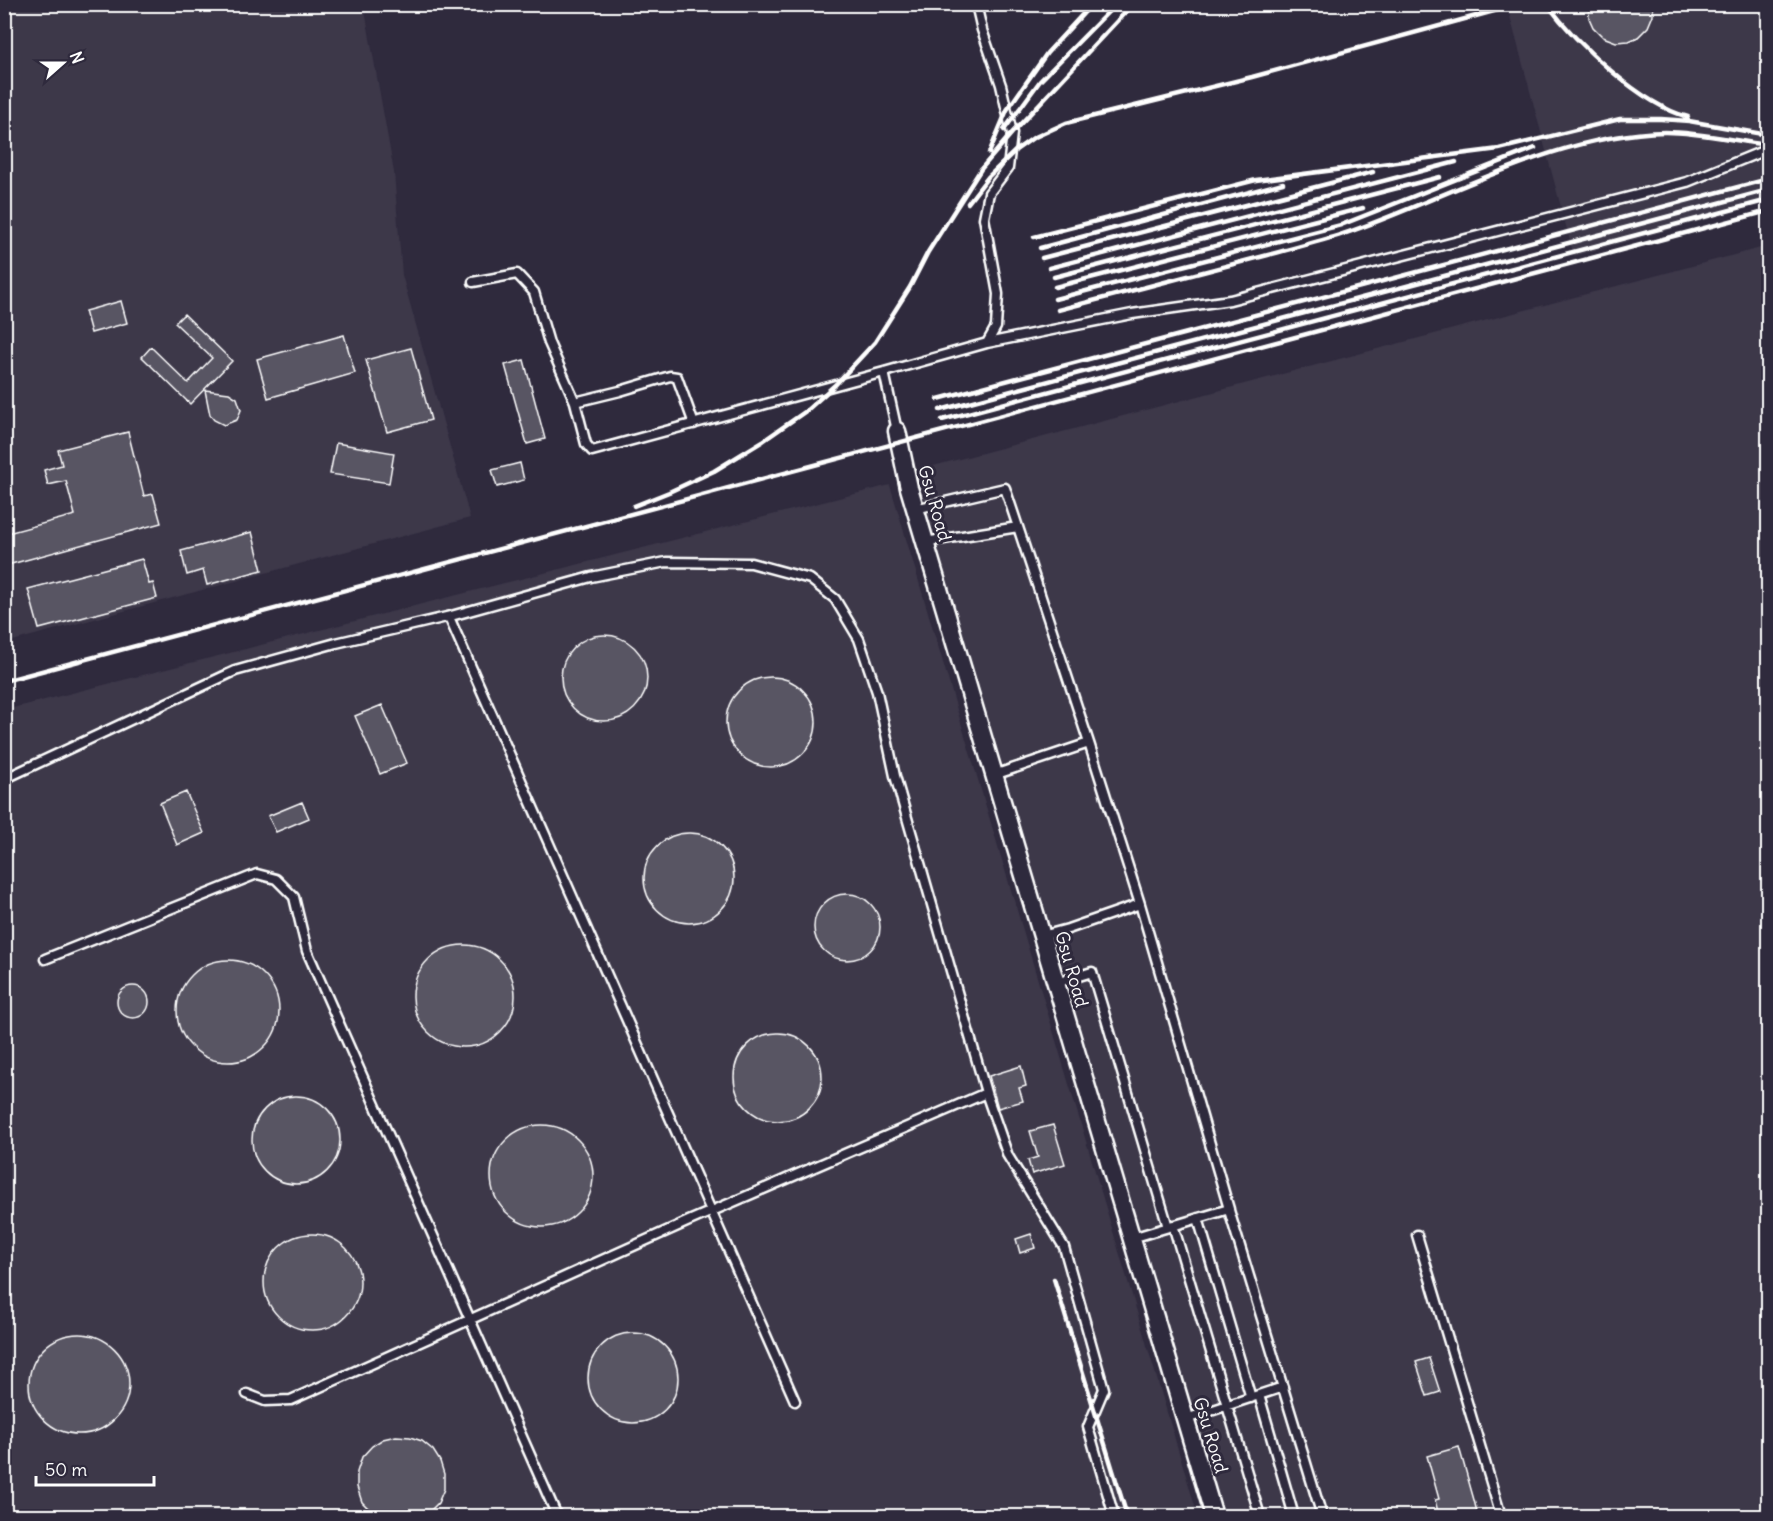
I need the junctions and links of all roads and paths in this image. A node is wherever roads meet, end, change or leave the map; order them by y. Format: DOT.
graph roads {
  1 [pos="976,4"];
  2 [pos="1768,149"];
  3 [pos="473,282"];
  4 [pos="987,343"];
  5 [pos="884,372"];
  6 [pos="575,402"];
  7 [pos="694,424"];
  8 [pos="897,431"];
  9 [pos="915,509"];
  10 [pos="1018,527"];
  11 [pos="925,542"];
  12 [pos="449,617"];
  13 [pos="1089,743"];
  14 [pos="994,775"];
  15 [pos="4,779"];
  16 [pos="1140,904"];
  17 [pos="1042,936"];
  18 [pos="45,959"];
  19 [pos="1056,983"];
  20 [pos="986,1093"];
  21 [pos="1228,1207"];
  22 [pos="711,1211"];
  23 [pos="1198,1218"];
  24 [pos="1170,1226"];
  25 [pos="1418,1235"];
  26 [pos="1132,1238"];
  27 [pos="470,1320"];
  28 [pos="1283,1387"];
  29 [pos="247,1395"];
  30 [pos="1255,1396"];
  31 [pos="795,1401"];
  32 [pos="1227,1406"];
  33 [pos="1186,1419"];
  34 [pos="557,1516"];
  35 [pos="1114,1516"];
  36 [pos="1215,1516"];
  37 [pos="1260,1516"];
  38 [pos="1294,1516"];
  39 [pos="1322,1516"];
  40 [pos="1501,1516"];
  1 -- 4 [label="lane"];
  2 -- 4 [label="lane"];
  3 -- 6 [label="lane"];
  4 -- 5 [label="lane"];
  5 -- 7 [label="lane"];
  5 -- 8 [label="lane"];
  6 -- 7 [label="lane"];
  6 -- 7 [label="lane"];
  8 -- 9 [label="street, Gsu Road"];
  9 -- 10 [label="lane"];
  9 -- 11 [label="street, Gsu Road"];
  10 -- 11 [label="lane"];
  10 -- 13 [label="lane"];
  11 -- 14 [label="street, Gsu Road"];
  12 -- 15 [label="lane"];
  12 -- 20 [label="lane"];
  12 -- 22 [label="lane"];
  13 -- 14 [label="lane"];
  13 -- 16 [label="lane"];
  14 -- 17 [label="street, Gsu Road"];
  16 -- 17 [label="lane"];
  16 -- 21 [label="lane"];
  17 -- 19 [label="street, Gsu Road"];
  18 -- 27 [label="lane"];
  19 -- 24 [label="lane"];
  19 -- 26 [label="street, Gsu Road"];
  20 -- 22 [label="lane"];
  20 -- 35 [label="lane"];
  21 -- 23 [label="lane"];
  21 -- 28 [label="lane"];
  22 -- 27 [label="lane"];
  22 -- 31 [label="lane"];
  23 -- 24 [label="lane"];
  23 -- 30 [label="lane"];
  24 -- 26 [label="lane"];
  24 -- 32 [label="lane"];
  25 -- 40 [label="lane"];
  26 -- 33 [label="street, Gsu Road"];
  27 -- 29 [label="lane"];
  27 -- 34 [label="lane"];
  28 -- 30 [label="lane"];
  28 -- 39 [label="lane"];
  30 -- 32 [label="lane"];
  30 -- 38 [label="lane"];
  32 -- 33 [label="lane"];
  32 -- 37 [label="lane"];
  33 -- 36 [label="street, Gsu Road"];
}
